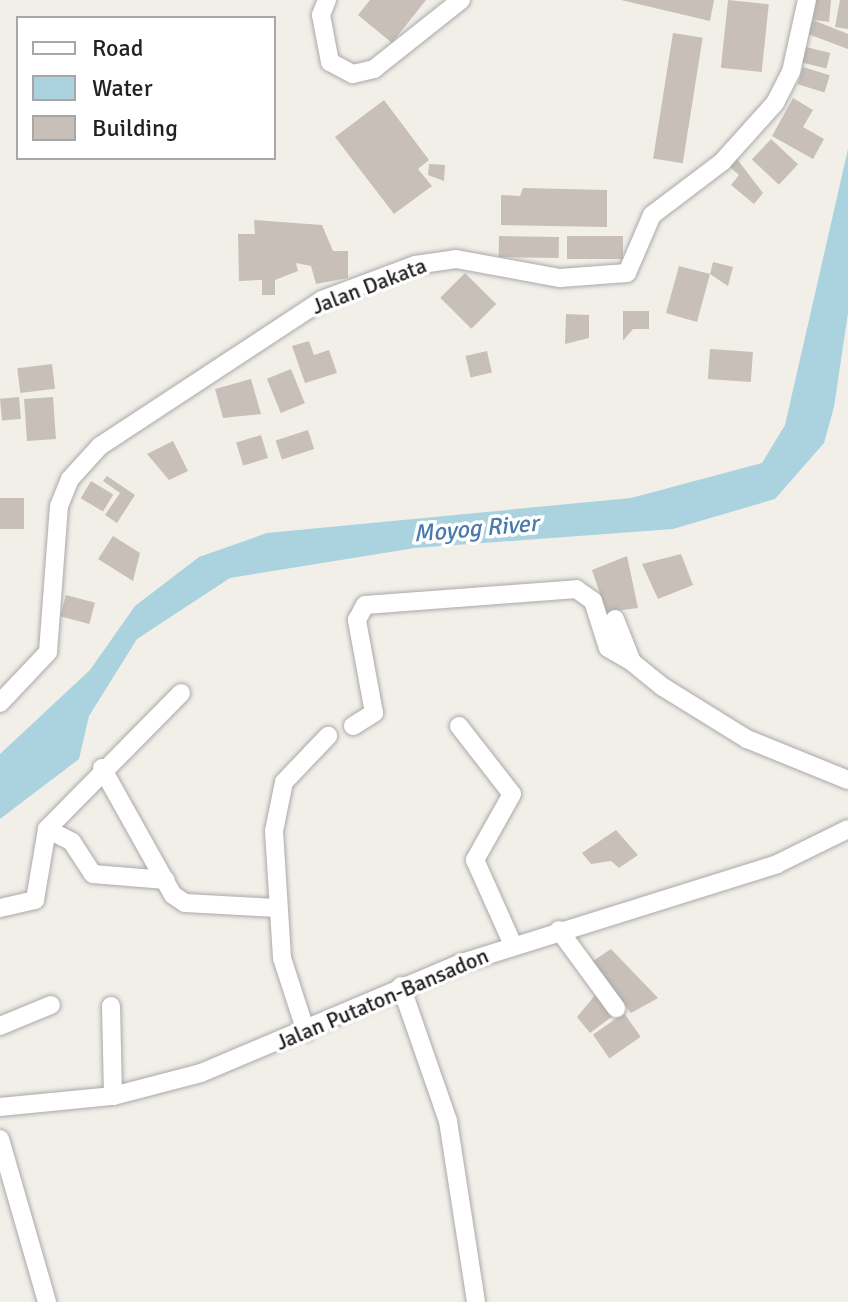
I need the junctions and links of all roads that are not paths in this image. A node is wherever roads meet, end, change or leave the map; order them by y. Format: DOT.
graph roads {
  1 [pos="327,0"];
  2 [pos="461,0"];
  3 [pos="807,0"];
  4 [pos="615,619"];
  5 [pos="632,662"];
  6 [pos="181,693"];
  7 [pos="0,703"];
  8 [pos="353,726"];
  9 [pos="459,726"];
  10 [pos="328,736"];
  11 [pos="102,768"];
  12 [pos="848,780"];
  13 [pos="47,829"];
  14 [pos="848,829"];
  15 [pos="166,880"];
  16 [pos="0,908"];
  17 [pos="276,908"];
  18 [pos="559,930"];
  19 [pos="513,945"];
  20 [pos="401,986"];
  21 [pos="51,1005"];
  22 [pos="111,1006"];
  23 [pos="616,1008"];
  24 [pos="0,1026"];
  25 [pos="306,1032"];
  26 [pos="113,1096"];
  27 [pos="0,1107"];
  28 [pos="0,1139"];
  29 [pos="47,1302"];
  30 [pos="476,1302"];
  1 -- 2 [label="street"];
  3 -- 7 [label="street, Jalan Dakata"];
  4 -- 5 [label="street"];
  5 -- 8 [label="street"];
  5 -- 12 [label="street"];
  6 -- 11 [label="street"];
  9 -- 19 [label="street"];
  10 -- 17 [label="street"];
  11 -- 13 [label="street"];
  11 -- 15 [label="street"];
  13 -- 15 [label="street"];
  13 -- 16 [label="street"];
  14 -- 18 [label="street, Jalan Putaton-Bansadon"];
  15 -- 17 [label="street"];
  17 -- 25 [label="street"];
  18 -- 19 [label="street, Jalan Putaton-Bansadon"];
  18 -- 23 [label="street"];
  19 -- 20 [label="street, Jalan Putaton-Bansadon"];
  20 -- 25 [label="street, Jalan Putaton-Bansadon"];
  20 -- 30 [label="street"];
  21 -- 24 [label="street"];
  22 -- 26 [label="street"];
  25 -- 26 [label="street, Jalan Putaton-Bansadon"];
  26 -- 27 [label="street, Jalan Putaton-Bansadon"];
  28 -- 29 [label="street"];
}
